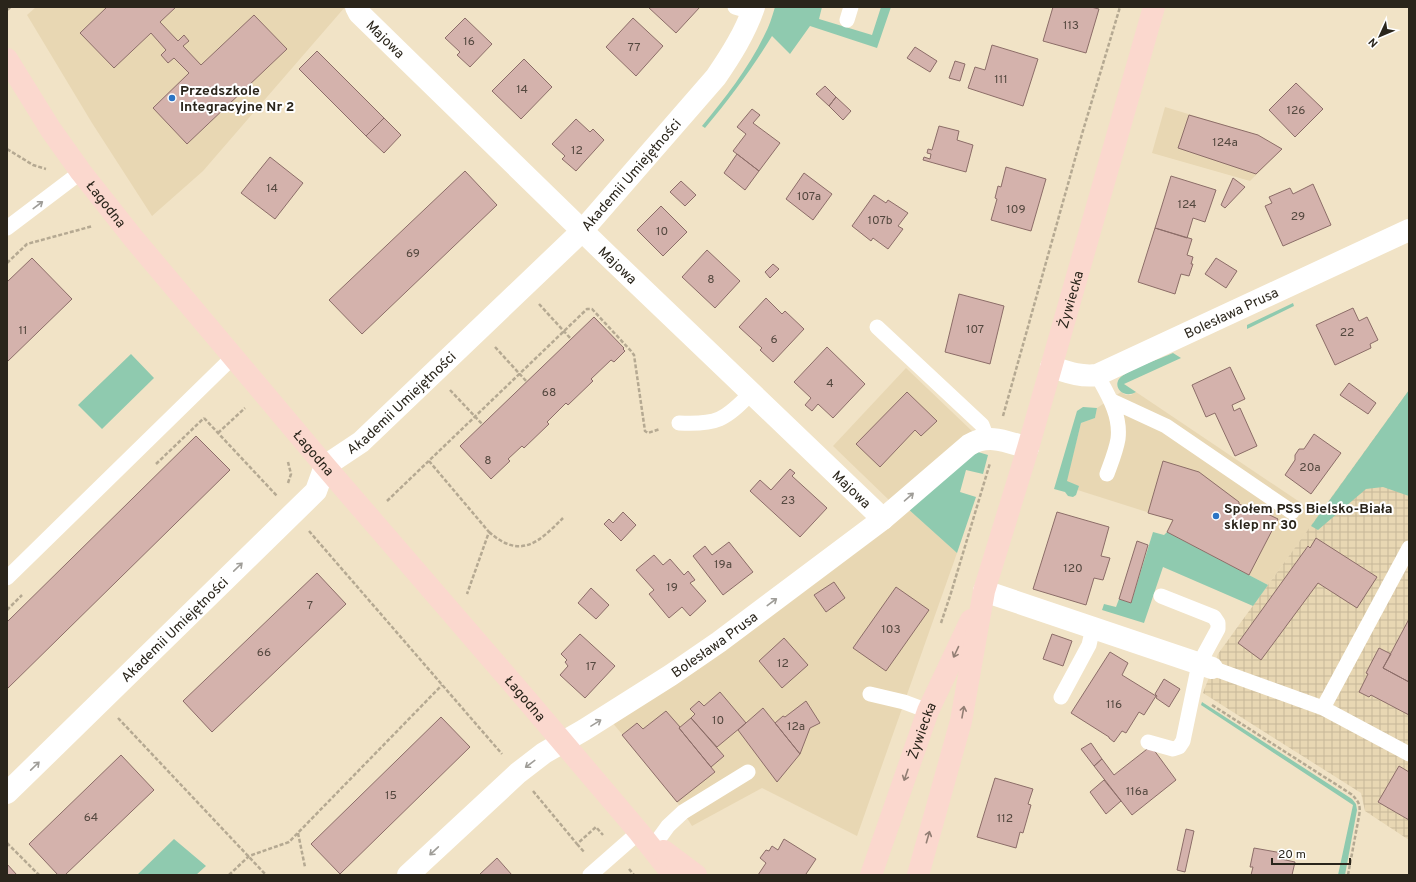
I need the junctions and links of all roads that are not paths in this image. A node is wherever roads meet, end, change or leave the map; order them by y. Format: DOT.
graph roads {
  1 [pos="356,7"];
  2 [pos="1154,7"];
  3 [pos="747,9"];
  4 [pos="7,59"];
  5 [pos="81,172"];
  6 [pos="7,228"];
  7 [pos="1409,230"];
  8 [pos="582,231"];
  9 [pos="877,327"];
  10 [pos="233,357"];
  11 [pos="1051,367"];
  12 [pos="1097,375"];
  13 [pos="751,393"];
  14 [pos="1112,401"];
  15 [pos="679,423"];
  16 [pos="988,438"];
  17 [pos="1028,448"];
  18 [pos="325,466"];
  19 [pos="1107,474"];
  20 [pos="1292,512"];
  21 [pos="883,519"];
  22 [pos="1409,548"];
  23 [pos="7,578"];
  24 [pos="984,592"];
  25 [pos="1161,596"];
  26 [pos="1093,628"];
  27 [pos="1206,666"];
  28 [pos="870,694"];
  29 [pos="1061,697"];
  30 [pos="1323,708"];
  31 [pos="928,711"];
  32 [pos="562,742"];
  33 [pos="1148,742"];
  34 [pos="1409,754"];
  35 [pos="748,772"];
  36 [pos="7,793"];
  37 [pos="647,838"];
  38 [pos="408,875"];
  39 [pos="590,875"];
  40 [pos="673,875"];
  41 [pos="696,875"];
  42 [pos="871,875"];
  43 [pos="918,875"];
  1 -- 8 [label="street, Majowa"];
  2 -- 11 [label="main road, Żywiecka"];
  3 -- 8 [label="street, Akademii Umiejętności"];
  4 -- 5 [label="main road, Łagodna"];
  6 -- 5 [label="lane, one-way"];
  5 -- 10 [label="main road, Łagodna"];
  7 -- 12 [label="street, Bolesława Prusa"];
  8 -- 13 [label="street, Majowa"];
  8 -- 18 [label="street, Akademii Umiejętności"];
  9 -- 16 [label="lane"];
  10 -- 18 [label="main road, Łagodna"];
  10 -- 23 [label="lane"];
  11 -- 12 [label="street, Bolesława Prusa"];
  11 -- 17 [label="main road, Żywiecka"];
  12 -- 14 [label="lane"];
  13 -- 15 [label="lane"];
  13 -- 21 [label="street, Majowa"];
  14 -- 19 [label="lane"];
  14 -- 20 [label="lane"];
  16 -- 17 [label="street"];
  21 -- 16 [label="street, Bolesława Prusa, one-way"];
  17 -- 24 [label="main road, Żywiecka"];
  18 -- 32 [label="main road, Łagodna"];
  36 -- 18 [label="street, Akademii Umiejętności, one-way"];
  32 -- 21 [label="street, Bolesława Prusa, one-way"];
  22 -- 30 [label="lane"];
  24 -- 26 [label="street"];
  24 -- 31 [label="main road, Żywiecka, one-way"];
  43 -- 24 [label="main road, Żywiecka, one-way"];
  25 -- 27 [label="lane"];
  26 -- 27 [label="street"];
  26 -- 29 [label="lane"];
  27 -- 30 [label="lane"];
  27 -- 33 [label="lane"];
  28 -- 31 [label="lane"];
  30 -- 34 [label="lane"];
  31 -- 42 [label="main road, Żywiecka, one-way"];
  32 -- 37 [label="main road, Łagodna"];
  32 -- 38 [label="street, Bolesława Prusa, one-way"];
  35 -- 37 [label="lane"];
  37 -- 39 [label="lane"];
  37 -- 40 [label="main road, Łagodna"];
  37 -- 41 [label="main road, Łagodna"];
}
